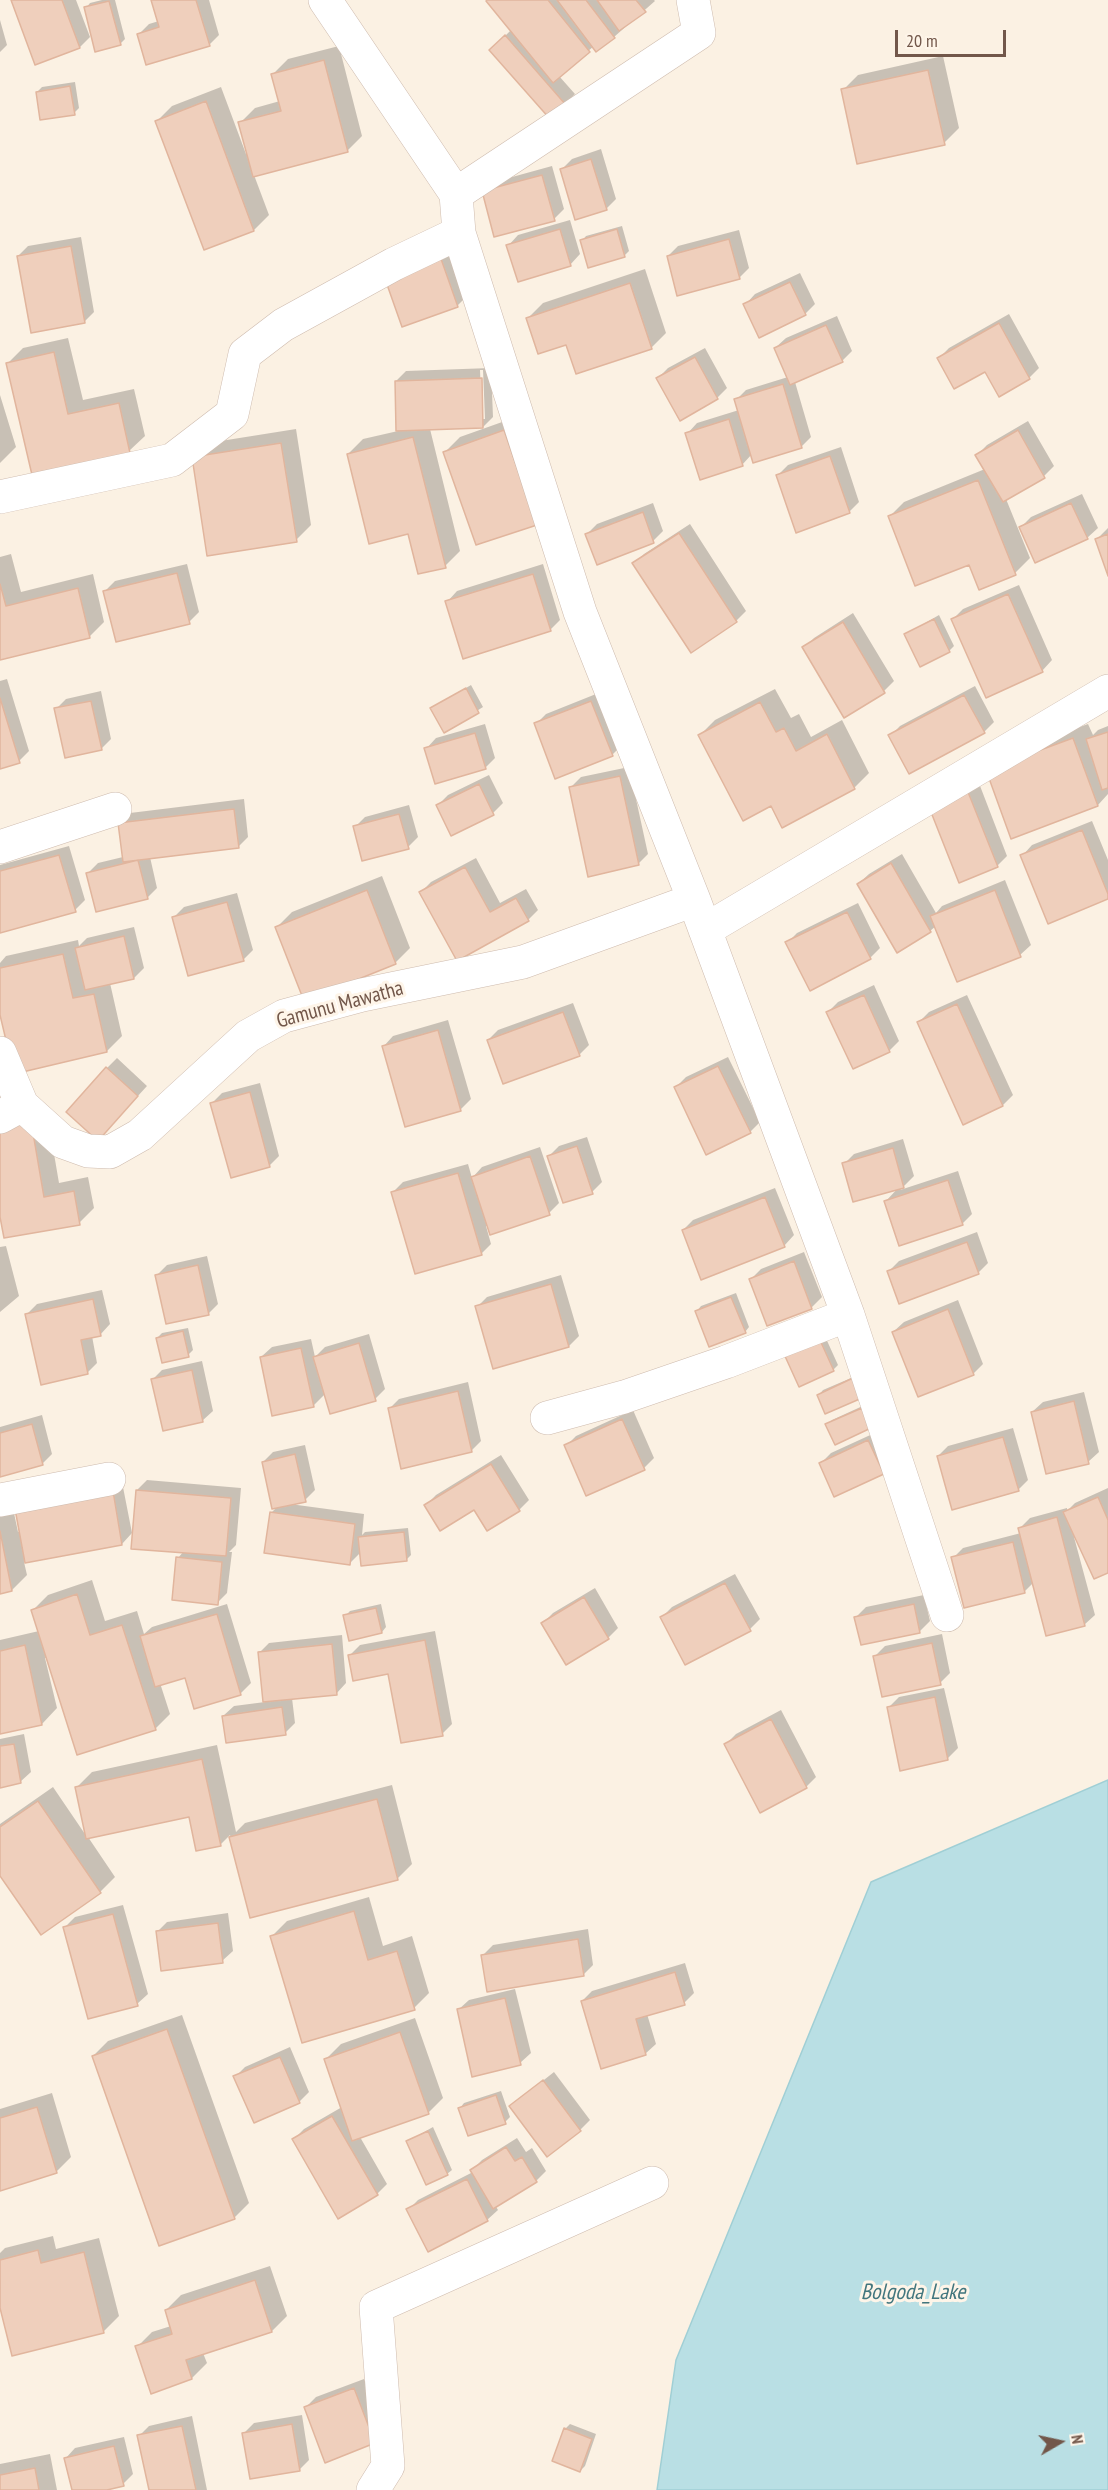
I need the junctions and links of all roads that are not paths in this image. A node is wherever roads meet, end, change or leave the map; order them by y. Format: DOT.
graph roads {
  1 [pos="325,0"];
  2 [pos="693,0"];
  3 [pos="456,194"];
  4 [pos="459,233"];
  5 [pos="0,497"];
  6 [pos="1108,691"];
  7 [pos="116,810"];
  8 [pos="0,847"];
  9 [pos="700,915"];
  10 [pos="0,1053"];
  11 [pos="11,1111"];
  12 [pos="848,1316"];
  13 [pos="547,1418"];
  14 [pos="109,1479"];
  15 [pos="0,1500"];
  16 [pos="947,1615"];
  17 [pos="652,2183"];
  18 [pos="373,2490"];
  1 -- 3 [label="street"];
  2 -- 3 [label="street"];
  3 -- 4 [label="street"];
  4 -- 5 [label="street"];
  4 -- 9 [label="street"];
  6 -- 9 [label="street, Gamunu Mawatha"];
  7 -- 8 [label="street"];
  9 -- 11 [label="street, Gamunu Mawatha"];
  9 -- 12 [label="street"];
  10 -- 11 [label="street"];
  12 -- 13 [label="street"];
  12 -- 16 [label="street"];
  14 -- 15 [label="street"];
  17 -- 18 [label="street"];
}
